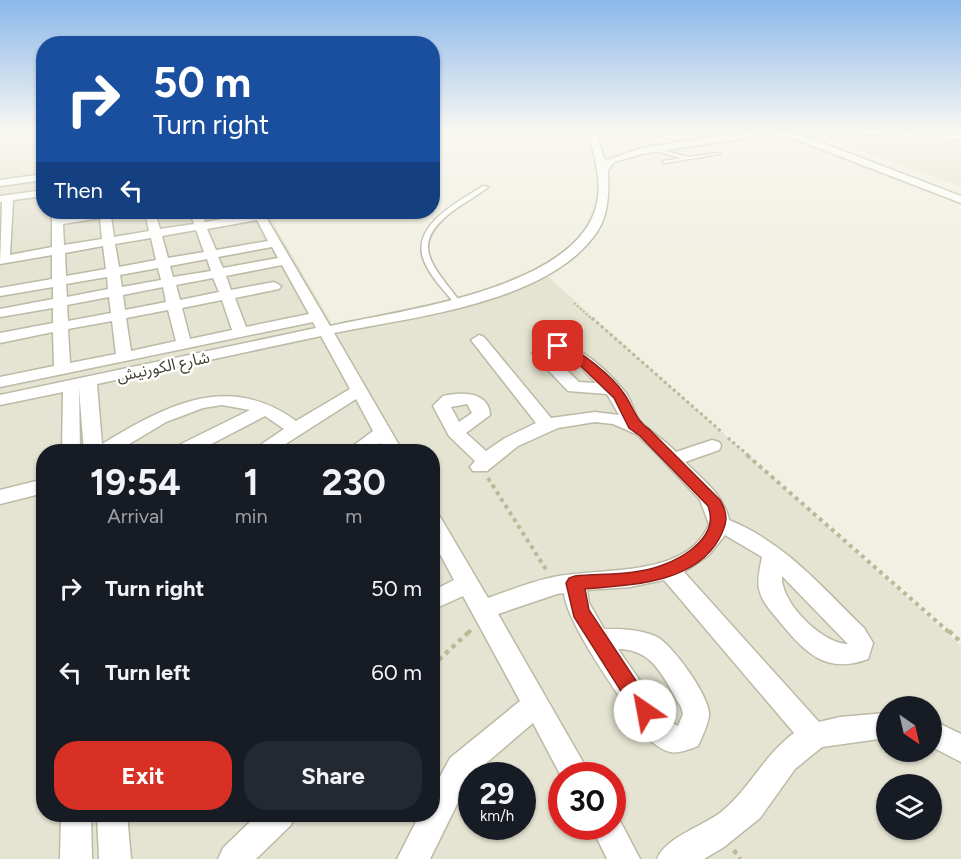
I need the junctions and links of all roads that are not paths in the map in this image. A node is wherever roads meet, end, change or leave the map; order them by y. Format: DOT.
graph roads {
  1 [pos="602,171"];
  2 [pos="887,171"];
  3 [pos="912,171"];
  4 [pos="36,178"];
  5 [pos="0,183"];
  6 [pos="485,187"];
  7 [pos="961,190"];
  8 [pos="36,194"];
  9 [pos="4,199"];
  10 [pos="961,200"];
  11 [pos="4,213"];
  12 [pos="57,219"];
  13 [pos="106,219"];
  14 [pos="152,219"];
  15 [pos="198,219"];
  16 [pos="234,219"];
  17 [pos="262,219"];
  18 [pos="200,226"];
  19 [pos="3,227"];
  20 [pos="155,234"];
  21 [pos="2,241"];
  22 [pos="109,241"];
  23 [pos="275,243"];
  24 [pos="58,250"];
  25 [pos="211,254"];
  26 [pos="2,259"];
  27 [pos="285,261"];
  28 [pos="163,263"];
  29 [pos="113,272"];
  30 [pos="219,273"];
  31 [pos="59,281"];
  32 [pos="168,282"];
  33 [pos="274,286"];
  34 [pos="0,292"];
  35 [pos="115,292"];
  36 [pos="227,295"];
  37 [pos="60,302"];
  38 [pos="457,303"];
  39 [pos="174,305"];
  40 [pos="0,313"];
  41 [pos="118,316"];
  42 [pos="321,324"];
  43 [pos="61,327"];
  44 [pos="292,330"];
  45 [pos="241,333"];
  46 [pos="0,338"];
  47 [pos="479,340"];
  48 [pos="184,344"];
  49 [pos="124,357"];
  50 [pos="67,377"];
  51 [pos="89,381"];
  52 [pos="0,382"];
  53 [pos="611,389"];
  54 [pos="359,390"];
  55 [pos="0,400"];
  56 [pos="265,409"];
  57 [pos="546,425"];
  58 [pos="633,425"];
  59 [pos="297,429"];
  60 [pos="382,432"];
  61 [pos="455,432"];
  62 [pos="71,444"];
  63 [pos="93,444"];
  64 [pos="116,444"];
  65 [pos="196,444"];
  66 [pos="272,444"];
  67 [pos="365,444"];
  68 [pos="389,444"];
  69 [pos="712,446"];
  70 [pos="672,460"];
  71 [pos="36,488"];
  72 [pos="0,497"];
  73 [pos="719,524"];
  74 [pos="440,534"];
  75 [pos="774,554"];
  76 [pos="669,570"];
  77 [pos="468,584"];
  78 [pos="565,584"];
  79 [pos="440,597"];
  80 [pos="485,613"];
  81 [pos="598,639"];
  82 [pos="536,704"];
  83 [pos="876,727"];
  84 [pos="814,737"];
  85 [pos="942,739"];
  86 [pos="961,749"];
  87 [pos="569,762"];
  88 [pos="440,807"];
  89 [pos="76,822"];
  90 [pos="113,822"];
  91 [pos="272,822"];
  92 [pos="432,822"];
  93 [pos="614,840"];
  94 [pos="76,859"];
  95 [pos="115,859"];
  96 [pos="234,859"];
  97 [pos="413,859"];
  98 [pos="624,859"];
  99 [pos="673,859"];
  1 -- 38 [label="street, شارع الكورنيش"];
  2 -- 10 [label="street"];
  3 -- 7 [label="street"];
  4 -- 5 [label="street"];
  6 -- 38 [label="lane"];
  8 -- 9 [label="street"];
  9 -- 11 [label="street"];
  11 -- 19 [label="street"];
  12 -- 24 [label="street"];
  13 -- 22 [label="street"];
  14 -- 20 [label="street"];
  15 -- 18 [label="street"];
  16 -- 18 [label="street"];
  17 -- 23 [label="street"];
  18 -- 20 [label="street"];
  18 -- 25 [label="street"];
  19 -- 21 [label="street"];
  20 -- 22 [label="street"];
  20 -- 28 [label="street"];
  21 -- 26 [label="street"];
  22 -- 24 [label="street"];
  22 -- 29 [label="street"];
  23 -- 25 [label="street"];
  23 -- 27 [label="street"];
  24 -- 26 [label="street"];
  24 -- 31 [label="street"];
  25 -- 28 [label="street"];
  25 -- 30 [label="street"];
  27 -- 30 [label="street"];
  27 -- 42 [label="street"];
  28 -- 29 [label="street"];
  28 -- 32 [label="street"];
  29 -- 31 [label="street"];
  29 -- 35 [label="street"];
  30 -- 32 [label="street"];
  30 -- 36 [label="street"];
  31 -- 34 [label="street"];
  31 -- 37 [label="street"];
  32 -- 35 [label="street"];
  32 -- 39 [label="street"];
  33 -- 36 [label="street"];
  35 -- 37 [label="street"];
  35 -- 41 [label="street"];
  36 -- 39 [label="street"];
  36 -- 45 [label="street"];
  37 -- 40 [label="street"];
  37 -- 43 [label="street"];
  38 -- 42 [label="street, شارع الكورنيش"];
  39 -- 41 [label="street"];
  39 -- 48 [label="street"];
  41 -- 43 [label="street"];
  41 -- 49 [label="street"];
  42 -- 44 [label="street, شارع الكورنيش"];
  42 -- 54 [label="street"];
  43 -- 46 [label="street"];
  43 -- 50 [label="street"];
  44 -- 45 [label="street, شارع الكورنيش"];
  44 -- 51 [label="street, شارع الكورنيش"];
  45 -- 48 [label="street, شارع الكورنيش"];
  47 -- 57 [label="street"];
  48 -- 49 [label="street, شارع الكورنيش"];
  49 -- 50 [label="street, شارع الكورنيش"];
  50 -- 51 [label="street, شارع الكورنيش"];
  50 -- 52 [label="street, شارع الكورنيش"];
  50 -- 55 [label="street, شارع الكورنيش"];
  50 -- 62 [label="street"];
  51 -- 63 [label="street"];
  53 -- 58 [label="street"];
  54 -- 59 [label="street"];
  54 -- 60 [label="street"];
  56 -- 59 [label="street"];
  56 -- 64 [label="street"];
  56 -- 65 [label="street"];
  57 -- 58 [label="street"];
  57 -- 61 [label="street"];
  58 -- 70 [label="street"];
  59 -- 66 [label="street"];
  60 -- 67 [label="street"];
  60 -- 68 [label="street"];
  69 -- 70 [label="street"];
  70 -- 73 [label="street"];
  71 -- 72 [label="street"];
  73 -- 75 [label="street"];
  73 -- 76 [label="street"];
  74 -- 77 [label="street"];
  76 -- 78 [label="street"];
  76 -- 84 [label="street"];
  77 -- 79 [label="street"];
  77 -- 80 [label="street"];
  78 -- 80 [label="street"];
  78 -- 81 [label="street"];
  80 -- 82 [label="street"];
  82 -- 87 [label="street"];
  82 -- 88 [label="street"];
  83 -- 84 [label="street"];
  84 -- 99 [label="street"];
  85 -- 86 [label="street"];
  89 -- 94 [label="street"];
  90 -- 95 [label="street"];
  91 -- 96 [label="street"];
  92 -- 97 [label="street"];
  93 -- 98 [label="street"];
}
